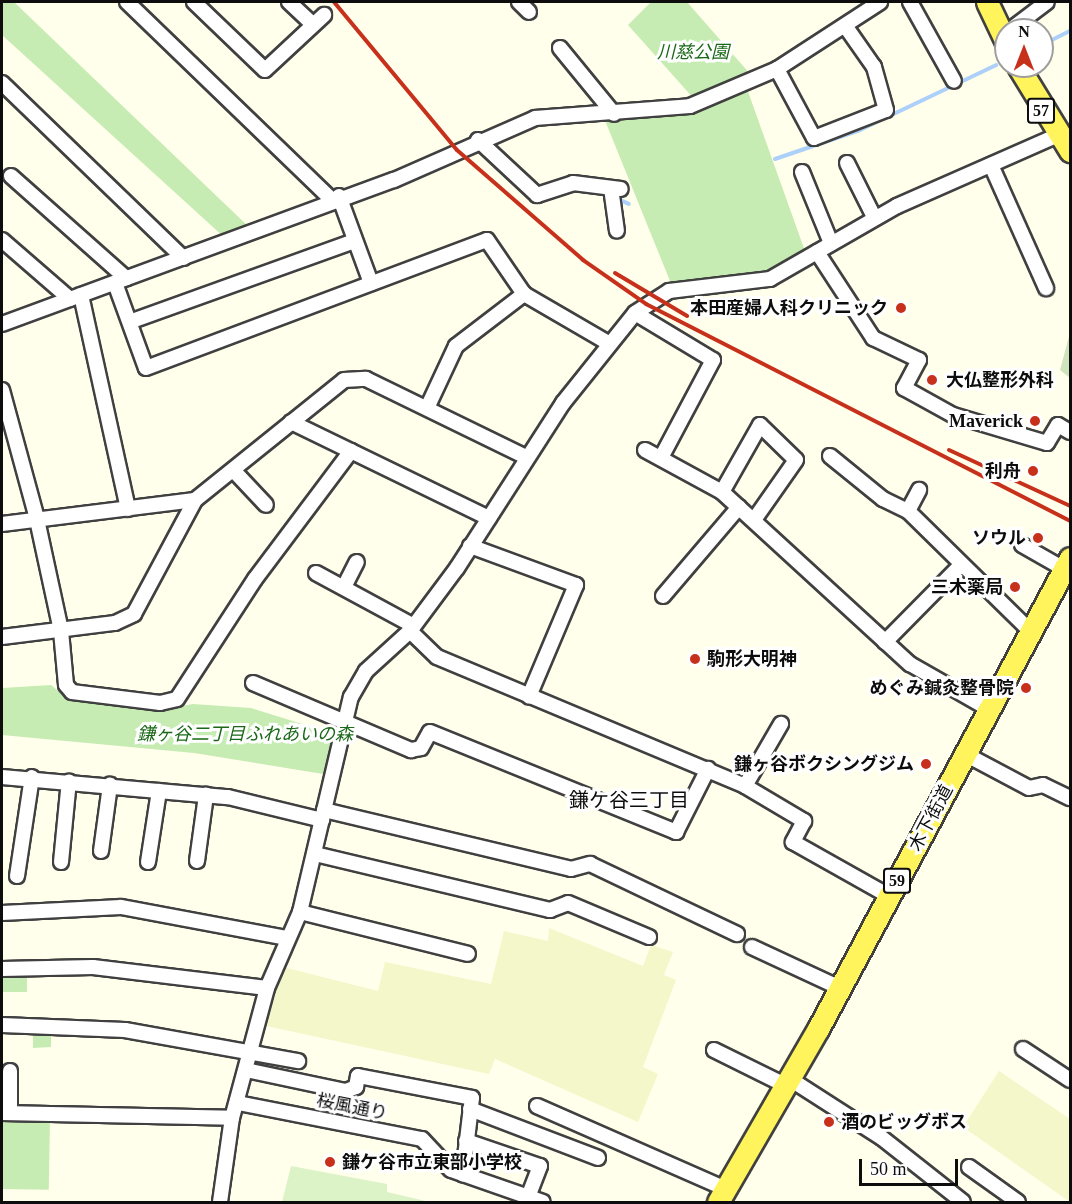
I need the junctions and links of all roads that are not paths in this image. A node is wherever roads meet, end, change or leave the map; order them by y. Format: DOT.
graph roads {
  1 [pos="127,2"];
  2 [pos="194,2"];
  3 [pos="289,2"];
  4 [pos="880,2"];
  5 [pos="910,2"];
  6 [pos="987,2"];
  7 [pos="1047,2"];
  8 [pos="324,15"];
  9 [pos="996,18"];
  10 [pos="1027,18"];
  11 [pos="313,24"];
  12 [pos="846,27"];
  13 [pos="560,48"];
  14 [pos="777,69"];
  15 [pos="1025,78"];
  16 [pos="954,81"];
  17 [pos="2,83"];
  18 [pos="614,114"];
  19 [pos="478,140"];
  20 [pos="1064,143"];
  21 [pos="847,163"];
  22 [pos="992,165"];
  23 [pos="802,172"];
  24 [pos="11,176"];
  25 [pos="335,197"];
  26 [pos="874,218"];
  27 [pos="617,231"];
  28 [pos="2,240"];
  29 [pos="354,241"];
  30 [pos="831,243"];
  31 [pos="817,252"];
  32 [pos="183,258"];
  33 [pos="121,280"];
  34 [pos="371,283"];
  35 [pos="1046,288"];
  36 [pos="524,294"];
  37 [pos="76,297"];
  38 [pos="635,313"];
  39 [pos="132,321"];
  40 [pos="2,324"];
  41 [pos="610,344"];
  42 [pos="2,390"];
  43 [pos="428,406"];
  44 [pos="291,422"];
  45 [pos="1071,432"];
  46 [pos="645,450"];
  47 [pos="351,451"];
  48 [pos="830,456"];
  49 [pos="526,458"];
  50 [pos="661,458"];
  51 [pos="235,472"];
  52 [pos="919,490"];
  53 [pos="722,492"];
  54 [pos="195,500"];
  55 [pos="266,505"];
  56 [pos="739,507"];
  57 [pos="128,509"];
  58 [pos="908,511"];
  59 [pos="489,518"];
  60 [pos="36,520"];
  61 [pos="754,520"];
  62 [pos="2,524"];
  63 [pos="1022,545"];
  64 [pos="470,546"];
  65 [pos="357,562"];
  66 [pos="1067,563"];
  67 [pos="961,565"];
  68 [pos="316,573"];
  69 [pos="344,587"];
  70 [pos="663,596"];
  71 [pos="412,628"];
  72 [pos="61,631"];
  73 [pos="1030,631"];
  74 [pos="2,637"];
  75 [pos="885,642"];
  76 [pos="253,683"];
  77 [pos="530,696"];
  78 [pos="989,709"];
  79 [pos="347,722"];
  80 [pos="781,724"];
  81 [pos="965,754"];
  82 [pos="708,770"];
  83 [pos="2,777"];
  84 [pos="32,777"];
  85 [pos="69,781"];
  86 [pos="110,785"];
  87 [pos="745,786"];
  88 [pos="159,791"];
  89 [pos="206,795"];
  90 [pos="1071,798"];
  91 [pos="323,815"];
  92 [pos="101,851"];
  93 [pos="315,854"];
  94 [pos="197,861"];
  95 [pos="61,862"];
  96 [pos="148,862"];
  97 [pos="17,876"];
  98 [pos="889,896"];
  99 [pos="300,912"];
  100 [pos="2,913"];
  101 [pos="737,934"];
  102 [pos="648,937"];
  103 [pos="287,939"];
  104 [pos="752,947"];
  105 [pos="468,954"];
  106 [pos="2,969"];
  107 [pos="267,988"];
  108 [pos="840,988"];
  109 [pos="2,1025"];
  110 [pos="251,1048"];
  111 [pos="1023,1049"];
  112 [pos="714,1050"];
  113 [pos="298,1060"];
  114 [pos="246,1070"];
  115 [pos="10,1071"];
  116 [pos="1071,1080"];
  117 [pos="788,1082"];
  118 [pos="238,1103"];
  119 [pos="537,1106"];
  120 [pos="470,1109"];
  121 [pos="6,1113"];
  122 [pos="232,1118"];
  123 [pos="466,1141"];
  124 [pos="598,1158"];
  125 [pos="969,1167"];
  126 [pos="462,1174"];
  127 [pos="722,1196"];
  128 [pos="528,1197"];
  129 [pos="220,1203"];
  130 [pos="543,1203"];
  131 [pos="963,1203"];
  132 [pos="1018,1203"];
  1 -- 25 [label="street"];
  2 -- 11 [label="street"];
  3 -- 11 [label="street"];
  4 -- 12 [label="street"];
  5 -- 16 [label="street"];
  6 -- 9 [label="main road"];
  7 -- 10 [label="street"];
  8 -- 11 [label="street"];
  12 -- 14 [label="street"];
  12 -- 14 [label="street"];
  13 -- 18 [label="street"];
  14 -- 18 [label="street"];
  15 -- 20 [label="main road, 57"];
  17 -- 32 [label="street"];
  18 -- 19 [label="street"];
  19 -- 25 [label="street"];
  19 -- 27 [label="street"];
  20 -- 22 [label="street"];
  21 -- 26 [label="street"];
  22 -- 26 [label="street"];
  22 -- 35 [label="street"];
  23 -- 30 [label="street"];
  24 -- 33 [label="street"];
  25 -- 29 [label="street"];
  25 -- 32 [label="street"];
  26 -- 30 [label="street"];
  28 -- 37 [label="street"];
  29 -- 34 [label="street"];
  29 -- 39 [label="street"];
  30 -- 31 [label="street"];
  31 -- 38 [label="street"];
  31 -- 45 [label="street"];
  32 -- 33 [label="street"];
  33 -- 37 [label="street"];
  33 -- 39 [label="street"];
  34 -- 36 [label="street"];
  34 -- 39 [label="street"];
  36 -- 41 [label="street"];
  36 -- 43 [label="street"];
  37 -- 40 [label="street"];
  37 -- 57 [label="street"];
  38 -- 41 [label="street"];
  38 -- 50 [label="street"];
  41 -- 49 [label="street"];
  42 -- 60 [label="street"];
  43 -- 44 [label="street"];
  43 -- 49 [label="street"];
  44 -- 47 [label="street"];
  44 -- 51 [label="street"];
  46 -- 50 [label="street"];
  47 -- 59 [label="street"];
  47 -- 72 [label="street"];
  48 -- 58 [label="street"];
  49 -- 59 [label="street"];
  50 -- 53 [label="street"];
  51 -- 54 [label="street"];
  51 -- 55 [label="street"];
  52 -- 58 [label="street"];
  53 -- 56 [label="street"];
  53 -- 61 [label="street"];
  54 -- 57 [label="street"];
  54 -- 72 [label="street"];
  56 -- 61 [label="street"];
  56 -- 70 [label="street"];
  57 -- 60 [label="street"];
  58 -- 67 [label="street"];
  59 -- 64 [label="street"];
  60 -- 62 [label="street"];
  60 -- 72 [label="street"];
  61 -- 75 [label="street"];
  63 -- 66 [label="street"];
  64 -- 71 [label="street"];
  64 -- 77 [label="street"];
  65 -- 69 [label="street"];
  66 -- 73 [label="main road, 木下街道 / 59"];
  67 -- 73 [label="street"];
  67 -- 75 [label="street"];
  68 -- 69 [label="street"];
  69 -- 71 [label="street"];
  71 -- 77 [label="street"];
  71 -- 79 [label="street"];
  72 -- 74 [label="street"];
  73 -- 78 [label="main road, 木下街道 / 59"];
  75 -- 78 [label="street"];
  76 -- 79 [label="street"];
  77 -- 82 [label="street"];
  78 -- 81 [label="main road, 木下街道 / 59"];
  79 -- 82 [label="street"];
  79 -- 91 [label="street"];
  80 -- 87 [label="street"];
  81 -- 90 [label="street"];
  81 -- 98 [label="main road, 木下街道 / 59"];
  82 -- 87 [label="street"];
  83 -- 84 [label="street"];
  84 -- 85 [label="street"];
  84 -- 97 [label="street"];
  85 -- 86 [label="street"];
  85 -- 95 [label="street"];
  86 -- 88 [label="street"];
  86 -- 92 [label="street"];
  87 -- 98 [label="street"];
  88 -- 89 [label="street"];
  88 -- 96 [label="street"];
  89 -- 91 [label="street"];
  89 -- 94 [label="street"];
  91 -- 93 [label="street"];
  91 -- 101 [label="street"];
  93 -- 99 [label="street"];
  93 -- 102 [label="street"];
  98 -- 108 [label="main road, 木下街道 / 59"];
  99 -- 103 [label="street"];
  99 -- 105 [label="street"];
  100 -- 103 [label="street"];
  103 -- 107 [label="street"];
  104 -- 108 [label="street"];
  106 -- 107 [label="street"];
  107 -- 110 [label="street"];
  108 -- 117 [label="main road, 木下街道 / 59"];
  109 -- 110 [label="street"];
  110 -- 113 [label="street"];
  110 -- 114 [label="street"];
  111 -- 116 [label="street"];
  112 -- 117 [label="street"];
  114 -- 118 [label="street"];
  114 -- 120 [label="street"];
  115 -- 121 [label="street"];
  117 -- 127 [label="main road, 木下街道 / 59"];
  117 -- 131 [label="street"];
  118 -- 122 [label="street"];
  118 -- 126 [label="street, 桜風通り"];
  119 -- 127 [label="street"];
  120 -- 123 [label="street"];
  120 -- 124 [label="street"];
  121 -- 122 [label="street"];
  122 -- 129 [label="street"];
  123 -- 126 [label="street"];
  123 -- 128 [label="street"];
  125 -- 132 [label="street"];
  126 -- 128 [label="street, 桜風通り"];
  128 -- 130 [label="street, 桜風通り"];
}
